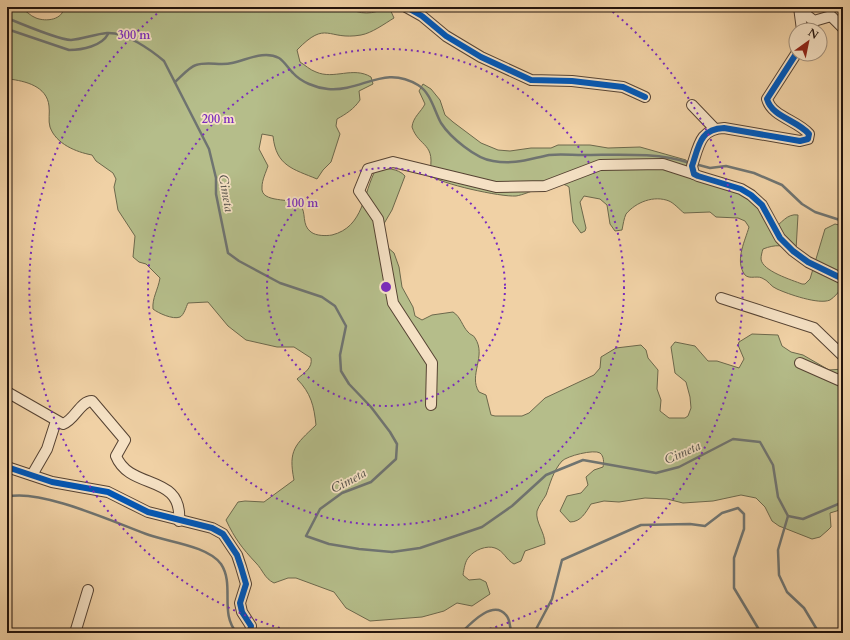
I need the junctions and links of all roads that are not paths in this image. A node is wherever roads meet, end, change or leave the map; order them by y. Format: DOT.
graph roads {
  1 [pos="406,7"];
  2 [pos="799,9"];
  3 [pos="801,22"];
  4 [pos="843,28"];
  5 [pos="791,62"];
  6 [pos="645,97"];
  7 [pos="692,105"];
  8 [pos="715,129"];
  9 [pos="694,174"];
  10 [pos="843,279"];
  11 [pos="721,298"];
  12 [pos="843,356"];
  13 [pos="800,363"];
  14 [pos="843,382"];
  15 [pos="7,392"];
  16 [pos="431,405"];
  17 [pos="56,421"];
  18 [pos="7,467"];
  19 [pos="32,475"];
  20 [pos="179,520"];
  21 [pos="88,590"];
  22 [pos="75,633"];
  23 [pos="250,633"];
  1 -- 6 [label="street"];
  2 -- 3 [label="street"];
  2 -- 4 [label="street"];
  5 -- 8 [label="street"];
  7 -- 8 [label="street"];
  8 -- 9 [label="street"];
  9 -- 10 [label="street"];
  9 -- 16 [label="street"];
  11 -- 12 [label="street"];
  13 -- 14 [label="street"];
  15 -- 17 [label="street"];
  17 -- 19 [label="street"];
  17 -- 20 [label="street"];
  18 -- 19 [label="street"];
  19 -- 20 [label="street"];
  20 -- 23 [label="street"];
  21 -- 22 [label="street"];
}
